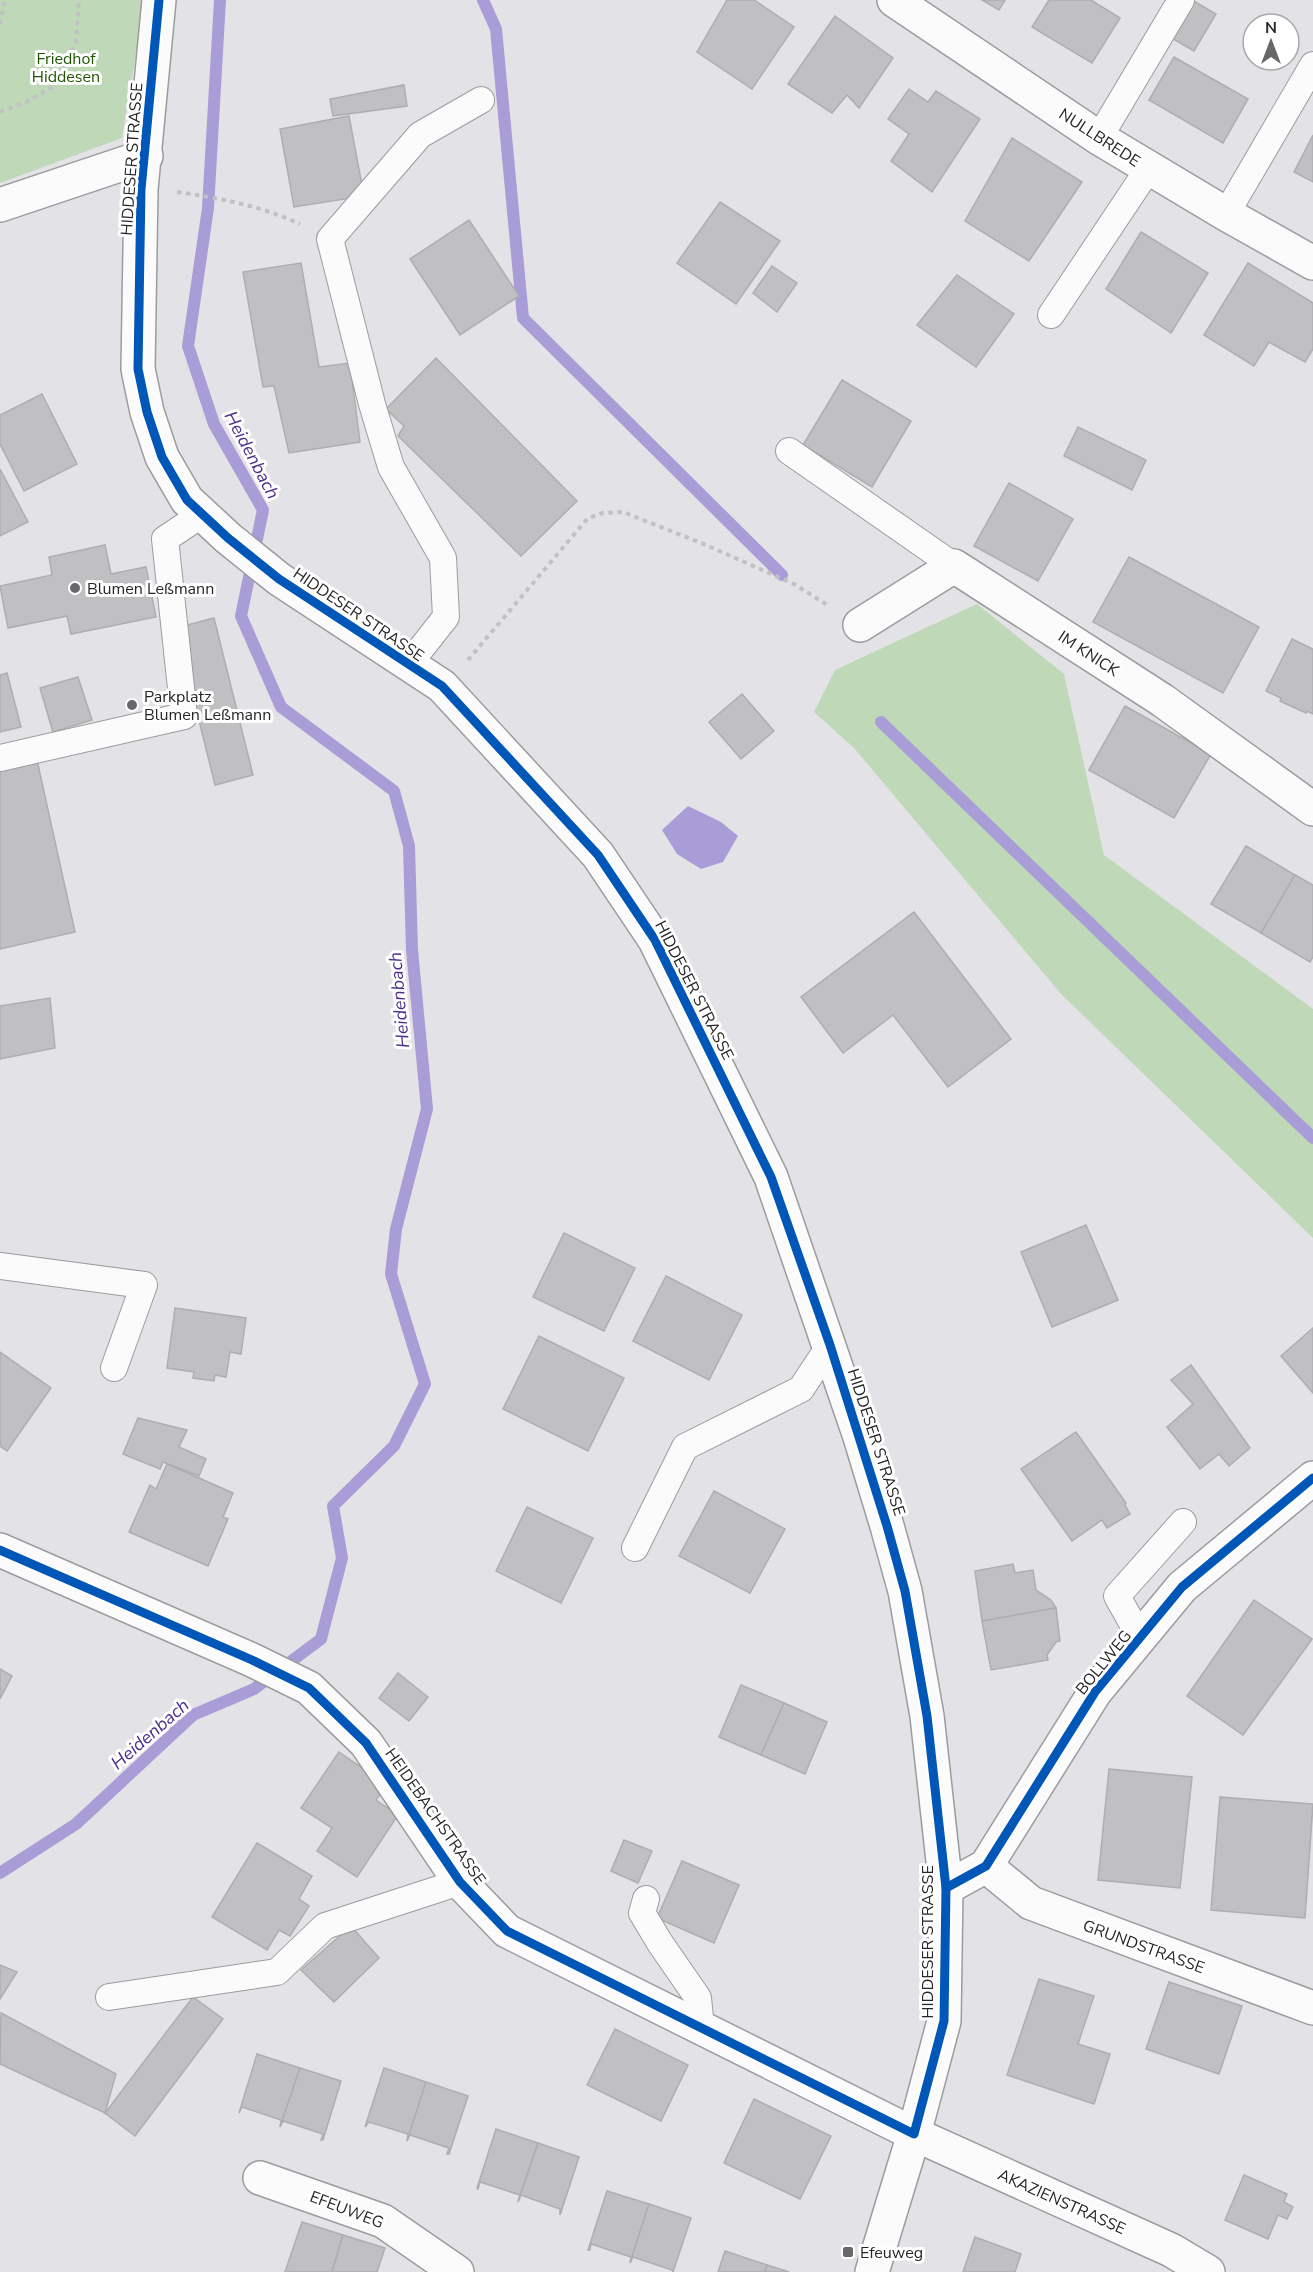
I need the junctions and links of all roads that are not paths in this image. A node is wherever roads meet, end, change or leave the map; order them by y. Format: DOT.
graph roads {
  1 [pos="159,0"];
  2 [pos="894,0"];
  3 [pos="1181,0"];
  4 [pos="1313,64"];
  5 [pos="481,100"];
  6 [pos="1099,138"];
  7 [pos="146,156"];
  8 [pos="1149,168"];
  9 [pos="0,205"];
  10 [pos="1226,214"];
  11 [pos="1313,263"];
  12 [pos="1051,315"];
  13 [pos="789,451"];
  14 [pos="201,515"];
  15 [pos="954,566"];
  16 [pos="860,625"];
  17 [pos="408,665"];
  18 [pos="0,758"];
  19 [pos="1313,809"];
  20 [pos="0,1266"];
  21 [pos="830,1345"];
  22 [pos="114,1368"];
  23 [pos="1313,1478"];
  24 [pos="1183,1522"];
  25 [pos="635,1548"];
  26 [pos="0,1550"];
  27 [pos="1140,1639"];
  28 [pos="986,1866"];
  29 [pos="460,1882"];
  30 [pos="946,1887"];
  31 [pos="646,1899"];
  32 [pos="109,1997"];
  33 [pos="1313,2008"];
  34 [pos="701,2028"];
  35 [pos="914,2134"];
  36 [pos="260,2178"];
  37 [pos="457,2272"];
  38 [pos="872,2272"];
  39 [pos="1208,2272"];
  1 -- 7 [label="street, HIDDESER STRASSE"];
  2 -- 6 [label="street, NULLBREDE"];
  3 -- 6 [label="lane"];
  4 -- 10 [label="lane"];
  5 -- 17 [label="lane"];
  6 -- 8 [label="street, NULLBREDE"];
  7 -- 9 [label="street"];
  7 -- 14 [label="street, HIDDESER STRASSE"];
  8 -- 10 [label="street, NULLBREDE"];
  8 -- 12 [label="lane"];
  10 -- 11 [label="street, NULLBREDE"];
  13 -- 15 [label="lane"];
  14 -- 17 [label="street, HIDDESER STRASSE"];
  14 -- 18 [label="lane"];
  15 -- 16 [label="street"];
  15 -- 19 [label="street, IM KNICK"];
  17 -- 21 [label="street, HIDDESER STRASSE"];
  20 -- 22 [label="lane"];
  21 -- 25 [label="lane"];
  21 -- 30 [label="street, HIDDESER STRASSE"];
  23 -- 27 [label="street, BOLLWEG"];
  24 -- 27 [label="lane"];
  26 -- 29 [label="street, HEIDEBACHSTRASSE"];
  27 -- 28 [label="street, BOLLWEG"];
  28 -- 30 [label="street"];
  28 -- 33 [label="street, GRUNDSTRASSE"];
  29 -- 32 [label="lane"];
  29 -- 34 [label="street, HEIDEBACHSTRASSE"];
  30 -- 35 [label="street, HIDDESER STRASSE"];
  31 -- 34 [label="lane"];
  34 -- 35 [label="street, HEIDEBACHSTRASSE"];
  35 -- 38 [label="street, HIDDESER STRASSE"];
  35 -- 39 [label="street, AKAZIENSTRASSE"];
  36 -- 37 [label="street, EFEUWEG"];
}
